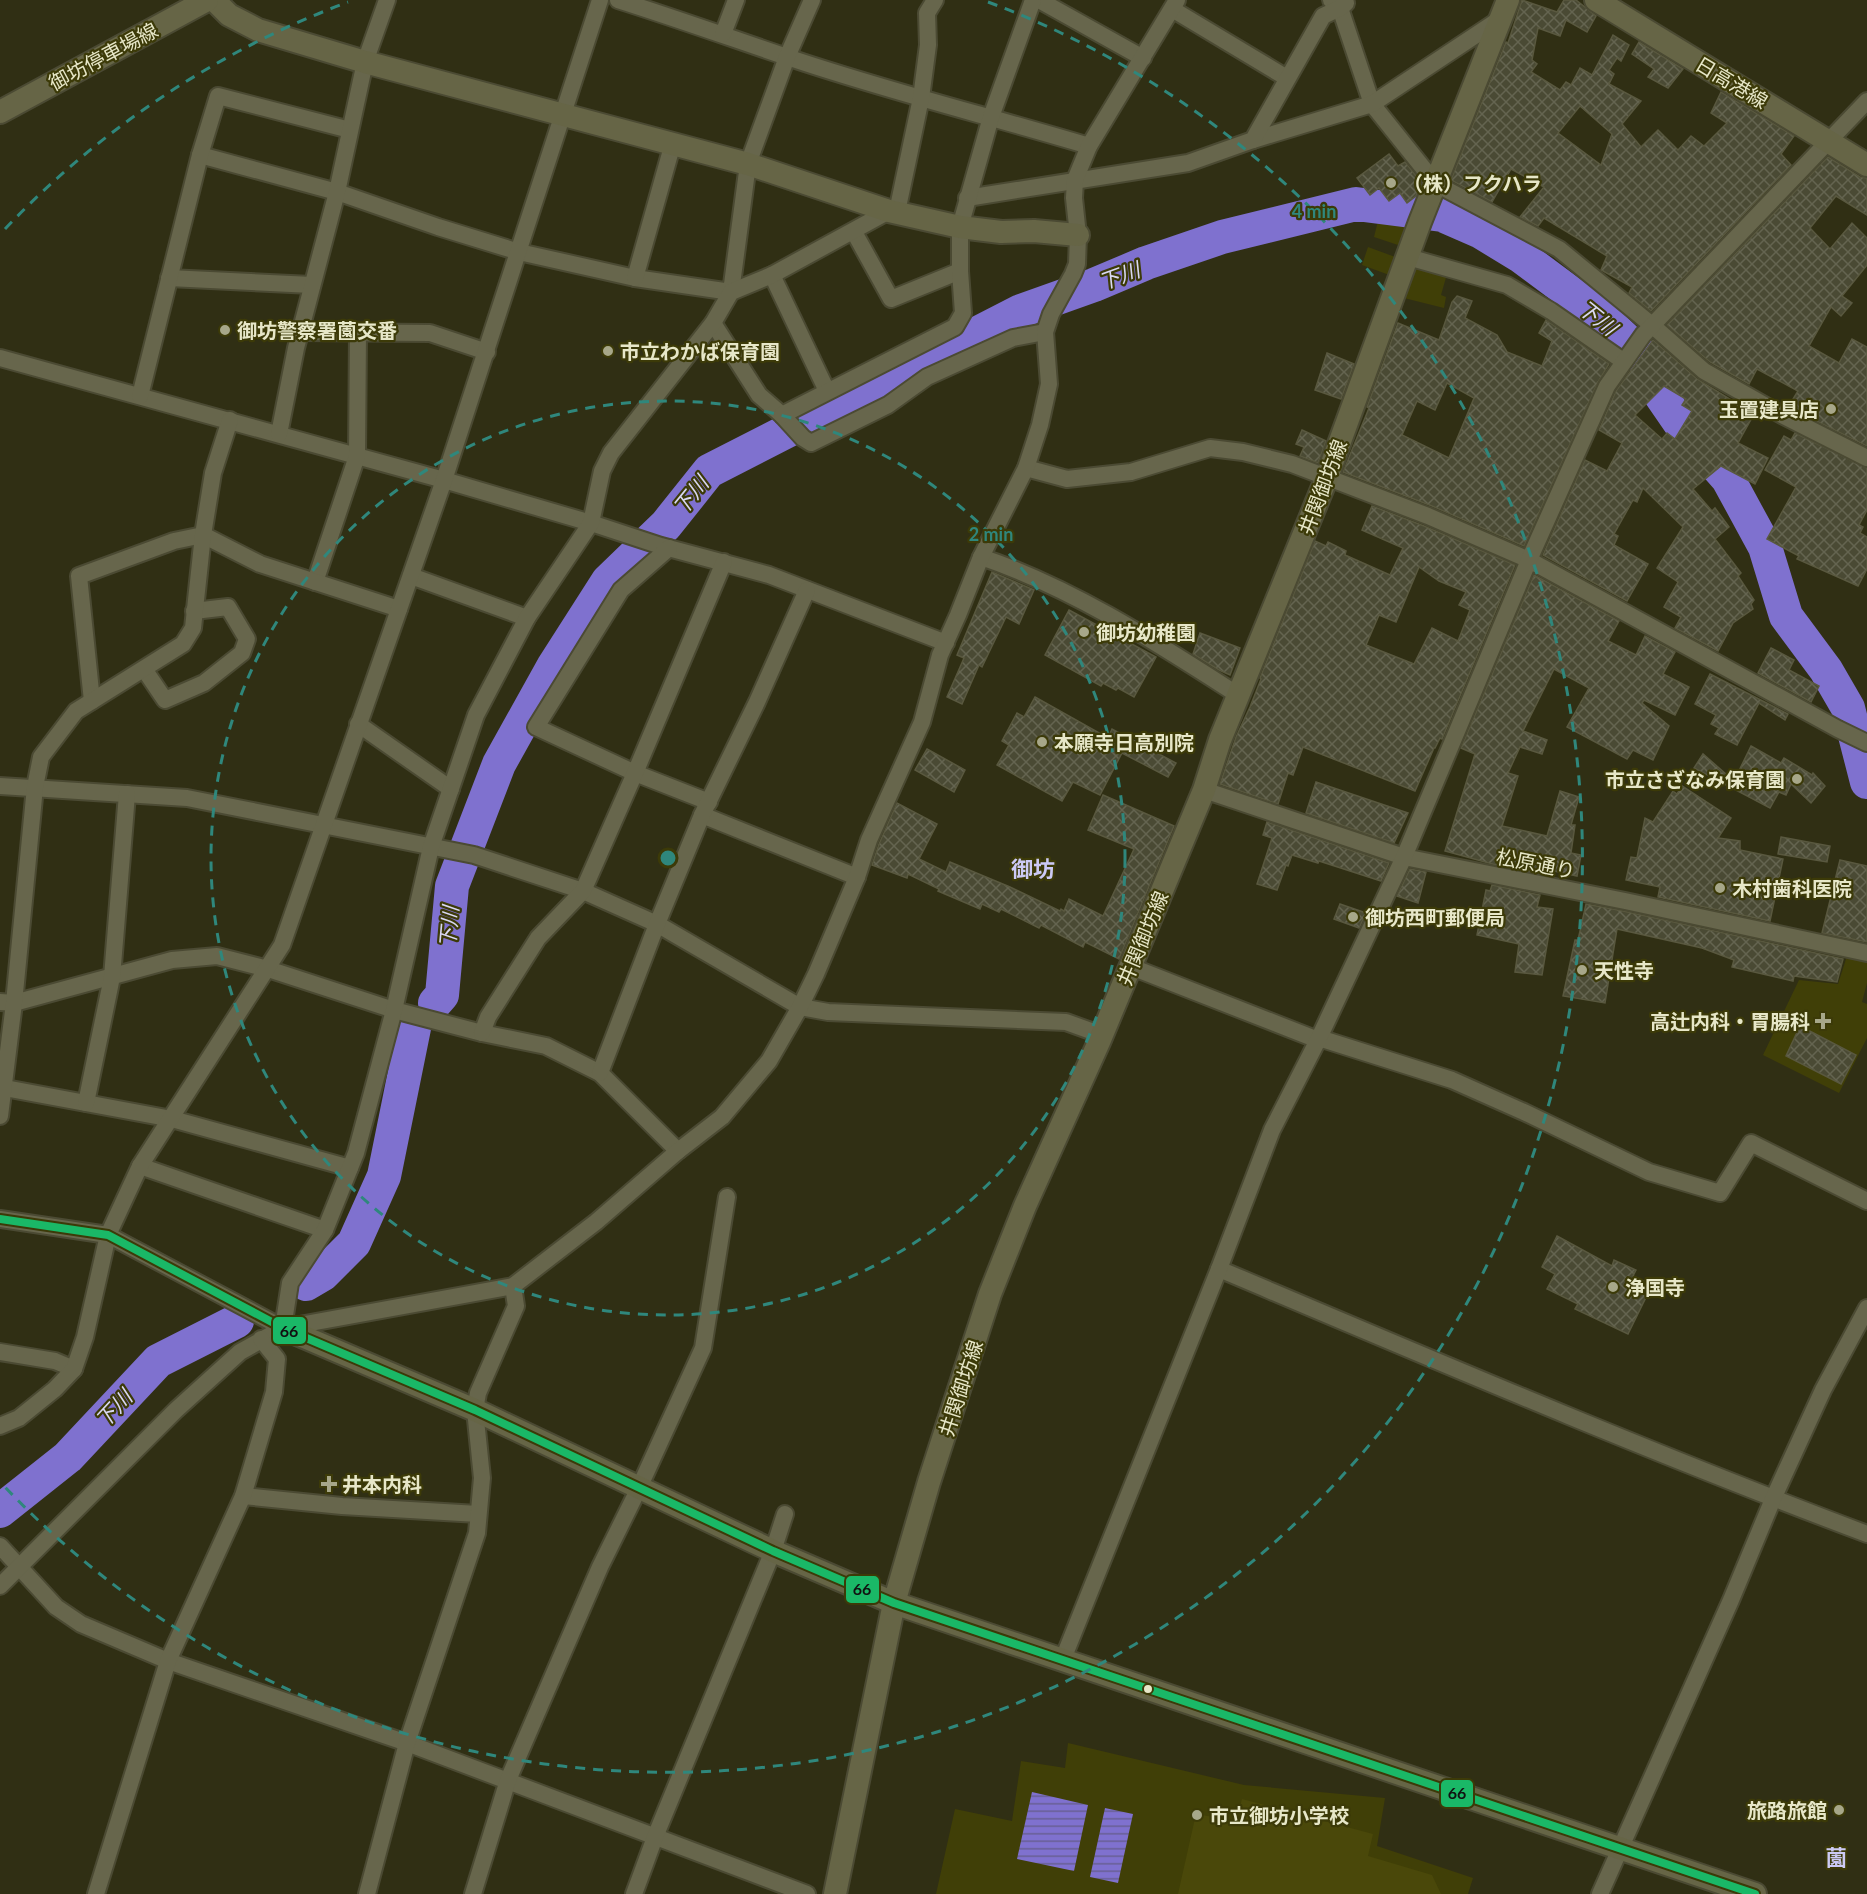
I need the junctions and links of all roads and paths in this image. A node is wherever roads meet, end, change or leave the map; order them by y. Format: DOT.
graph roads {
  1 [pos="207,0"];
  2 [pos="214,0"];
  3 [pos="387,0"];
  4 [pos="600,0"];
  5 [pos="618,0"];
  6 [pos="736,0"];
  7 [pos="812,0"];
  8 [pos="935,0"];
  9 [pos="1033,0"];
  10 [pos="1039,0"];
  11 [pos="1596,0"];
  12 [pos="1340,3"];
  13 [pos="1175,5"];
  14 [pos="1504,9"];
  15 [pos="723,34"];
  16 [pos="787,57"];
  17 [pos="1143,58"];
  18 [pos="364,62"];
  19 [pos="1287,78"];
  20 [pos="921,98"];
  21 [pos="1867,101"];
  22 [pos="1372,104"];
  23 [pos="0,112"];
  24 [pos="562,114"];
  25 [pos="991,117"];
  26 [pos="350,130"];
  27 [pos="1253,140"];
  28 [pos="1828,141"];
  29 [pos="673,143"];
  30 [pos="1089,146"];
  31 [pos="200,155"];
  32 [pos="748,164"];
  33 [pos="1867,165"];
  34 [pos="1075,180"];
  35 [pos="337,192"];
  36 [pos="967,198"];
  37 [pos="1428,203"];
  38 [pos="893,212"];
  39 [pos="960,227"];
  40 [pos="854,232"];
  41 [pos="1078,235"];
  42 [pos="519,252"];
  43 [pos="1408,257"];
  44 [pos="960,271"];
  45 [pos="772,275"];
  46 [pos="169,278"];
  47 [pos="635,278"];
  48 [pos="312,285"];
  49 [pos="732,292"];
  50 [pos="713,323"];
  51 [pos="1648,330"];
  52 [pos="300,332"];
  53 [pos="1045,332"];
  54 [pos="358,333"];
  55 [pos="487,352"];
  56 [pos="0,358"];
  57 [pos="1623,361"];
  58 [pos="827,391"];
  59 [pos="140,396"];
  60 [pos="784,417"];
  61 [pos="230,420"];
  62 [pos="279,434"];
  63 [pos="357,456"];
  64 [pos="1867,458"];
  65 [pos="1026,468"];
  66 [pos="1327,477"];
  67 [pos="444,480"];
  68 [pos="591,523"];
  69 [pos="202,535"];
  70 [pos="665,547"];
  71 [pos="981,557"];
  72 [pos="1528,560"];
  73 [pos="724,562"];
  74 [pos="411,576"];
  75 [pos="315,582"];
  76 [pos="807,590"];
  77 [pos="399,609"];
  78 [pos="194,611"];
  79 [pos="527,618"];
  80 [pos="946,643"];
  81 [pos="144,669"];
  82 [pos="1238,695"];
  83 [pos="92,701"];
  84 [pos="358,724"];
  85 [pos="1867,743"];
  86 [pos="635,773"];
  87 [pos="0,786"];
  88 [pos="35,787"];
  89 [pos="451,789"];
  90 [pos="1204,790"];
  91 [pos="127,794"];
  92 [pos="705,809"];
  93 [pos="322,826"];
  94 [pos="431,847"];
  95 [pos="1404,857"];
  96 [pos="856,877"];
  97 [pos="583,891"];
  98 [pos="657,924"];
  99 [pos="1867,953"];
  100 [pos="1129,966"];
  101 [pos="268,969"];
  102 [pos="112,977"];
  103 [pos="7,1003"];
  104 [pos="800,1007"];
  105 [pos="394,1010"];
  106 [pos="482,1033"];
  107 [pos="1102,1035"];
  108 [pos="1319,1039"];
  109 [pos="600,1073"];
  110 [pos="2,1087"];
  111 [pos="86,1103"];
  112 [pos="0,1116"];
  113 [pos="172,1119"];
  114 [pos="678,1151"];
  115 [pos="140,1166"];
  116 [pos="350,1168"];
  117 [pos="727,1197"];
  118 [pos="1867,1201"];
  119 [pos="0,1219"];
  120 [pos="325,1230"];
  121 [pos="108,1235"];
  122 [pos="1220,1269"];
  123 [pos="513,1286"];
  124 [pos="1867,1308"];
  125 [pos="283,1328"];
  126 [pos="261,1339"];
  127 [pos="0,1352"];
  128 [pos="74,1369"];
  129 [pos="476,1410"];
  130 [pos="0,1426"];
  131 [pos="639,1488"];
  132 [pos="243,1496"];
  133 [pos="1773,1498"];
  134 [pos="478,1514"];
  135 [pos="785,1514"];
  136 [pos="1867,1534"];
  137 [pos="0,1546"];
  138 [pos="772,1551"];
  139 [pos="19,1568"];
  140 [pos="0,1586"];
  141 [pos="894,1603"];
  142 [pos="1063,1659"];
  143 [pos="168,1661"];
  144 [pos="407,1743"];
  145 [pos="508,1780"];
  146 [pos="655,1837"];
  147 [pos="1620,1850"];
  148 [pos="96,1894"];
  149 [pos="367,1894"];
  150 [pos="473,1894"];
  151 [pos="634,1894"];
  152 [pos="807,1894"];
  153 [pos="834,1894"];
  154 [pos="1600,1894"];
  155 [pos="1755,1894"];
  1 -- 23 [label="main road, 御坊停車場線"];
  2 -- 18 [label="main road"];
  3 -- 18 [label="street"];
  4 -- 24 [label="street"];
  5 -- 15 [label="street"];
  6 -- 15 [label="street"];
  7 -- 16 [label="street"];
  8 -- 20 [label="street"];
  9 -- 25 [label="street"];
  10 -- 17 [label="street"];
  11 -- 28 [label="main road, 日高港線"];
  12 -- 19 [label="street"];
  12 -- 22 [label="street"];
  13 -- 17 [label="street"];
  13 -- 19 [label="street"];
  14 -- 22 [label="street"];
  14 -- 37 [label="main road, 井関御坊線"];
  15 -- 16 [label="street"];
  16 -- 20 [label="street"];
  16 -- 32 [label="street"];
  17 -- 30 [label="street"];
  18 -- 24 [label="main road"];
  18 -- 26 [label="street"];
  19 -- 27 [label="street"];
  20 -- 25 [label="street"];
  20 -- 38 [label="street"];
  21 -- 28 [label="street"];
  22 -- 27 [label="street"];
  22 -- 37 [label="street"];
  24 -- 29 [label="main road"];
  24 -- 42 [label="street"];
  25 -- 30 [label="street"];
  25 -- 36 [label="street"];
  26 -- 31 [label="street"];
  26 -- 35 [label="street"];
  27 -- 34 [label="street"];
  28 -- 33 [label="main road, 日高港線"];
  28 -- 51 [label="street"];
  29 -- 32 [label="main road"];
  29 -- 47 [label="street"];
  30 -- 34 [label="street"];
  31 -- 35 [label="street"];
  31 -- 46 [label="street"];
  32 -- 38 [label="main road"];
  32 -- 49 [label="street"];
  34 -- 36 [label="street"];
  34 -- 41 [label="street"];
  35 -- 42 [label="street"];
  35 -- 48 [label="street"];
  36 -- 39 [label="street"];
  37 -- 43 [label="main road, 井関御坊線"];
  37 -- 51 [label="street"];
  38 -- 39 [label="main road"];
  38 -- 40 [label="street"];
  39 -- 41 [label="main road"];
  39 -- 44 [label="street"];
  40 -- 44 [label="street"];
  40 -- 45 [label="street"];
  41 -- 53 [label="street"];
  42 -- 47 [label="street"];
  42 -- 55 [label="street"];
  43 -- 57 [label="street"];
  43 -- 66 [label="main road, 井関御坊線"];
  44 -- 58 [label="street"];
  45 -- 49 [label="street"];
  45 -- 58 [label="street"];
  46 -- 48 [label="street"];
  46 -- 59 [label="street"];
  47 -- 49 [label="street"];
  48 -- 52 [label="street"];
  49 -- 50 [label="street"];
  50 -- 60 [label="street"];
  50 -- 68 [label="street"];
  51 -- 57 [label="street"];
  51 -- 64 [label="street"];
  52 -- 54 [label="street"];
  52 -- 62 [label="street"];
  53 -- 60 [label="street"];
  53 -- 65 [label="street"];
  54 -- 55 [label="street"];
  54 -- 63 [label="street"];
  55 -- 67 [label="street"];
  56 -- 59 [label="street"];
  57 -- 72 [label="street"];
  58 -- 60 [label="street"];
  59 -- 61 [label="street"];
  61 -- 62 [label="street"];
  61 -- 69 [label="street"];
  62 -- 63 [label="street"];
  63 -- 67 [label="street"];
  63 -- 75 [label="street"];
  65 -- 66 [label="street"];
  65 -- 71 [label="street"];
  66 -- 72 [label="street"];
  66 -- 82 [label="main road, 井関御坊線"];
  67 -- 68 [label="street"];
  67 -- 74 [label="street"];
  68 -- 70 [label="street"];
  68 -- 79 [label="street"];
  69 -- 75 [label="street"];
  69 -- 78 [label="street"];
  69 -- 83 [label="street"];
  70 -- 73 [label="street"];
  70 -- 86 [label="street"];
  71 -- 80 [label="street"];
  71 -- 82 [label="street"];
  72 -- 85 [label="street"];
  72 -- 95 [label="street"];
  73 -- 76 [label="street"];
  73 -- 86 [label="street"];
  74 -- 77 [label="street"];
  74 -- 79 [label="street"];
  75 -- 77 [label="street"];
  76 -- 80 [label="street"];
  76 -- 92 [label="street"];
  77 -- 84 [label="street"];
  78 -- 81 [label="street"];
  78 -- 81 [label="street"];
  79 -- 89 [label="street"];
  80 -- 96 [label="street"];
  81 -- 83 [label="street"];
  82 -- 90 [label="main road, 井関御坊線"];
  83 -- 88 [label="street"];
  84 -- 89 [label="street"];
  84 -- 93 [label="street"];
  86 -- 92 [label="street"];
  86 -- 97 [label="street"];
  87 -- 88 [label="street"];
  88 -- 91 [label="street"];
  88 -- 103 [label="street"];
  89 -- 94 [label="street"];
  90 -- 95 [label="street, 松原通り"];
  90 -- 100 [label="main road, 井関御坊線"];
  91 -- 93 [label="street"];
  91 -- 102 [label="street"];
  92 -- 96 [label="street"];
  92 -- 98 [label="street"];
  93 -- 94 [label="street"];
  93 -- 101 [label="street"];
  94 -- 97 [label="street"];
  94 -- 105 [label="street"];
  95 -- 99 [label="street, 松原通り"];
  95 -- 108 [label="street"];
  96 -- 104 [label="street"];
  97 -- 98 [label="street"];
  97 -- 106 [label="street"];
  98 -- 104 [label="street"];
  98 -- 109 [label="street"];
  100 -- 107 [label="main road, 井関御坊線"];
  100 -- 108 [label="street"];
  101 -- 102 [label="street"];
  101 -- 105 [label="street"];
  101 -- 113 [label="street"];
  102 -- 103 [label="street"];
  102 -- 111 [label="street"];
  103 -- 110 [label="street"];
  104 -- 107 [label="street"];
  104 -- 114 [label="street"];
  105 -- 106 [label="street"];
  105 -- 116 [label="street"];
  106 -- 109 [label="street"];
  107 -- 141 [label="main road, 井関御坊線"];
  108 -- 118 [label="street"];
  108 -- 122 [label="street"];
  109 -- 114 [label="street"];
  110 -- 111 [label="street"];
  110 -- 112 [label="street"];
  111 -- 113 [label="street"];
  113 -- 115 [label="street"];
  113 -- 116 [label="street"];
  114 -- 123 [label="street"];
  115 -- 120 [label="street"];
  115 -- 121 [label="street"];
  116 -- 120 [label="street"];
  117 -- 131 [label="street"];
  119 -- 121 [label="street"];
  120 -- 125 [label="street"];
  121 -- 125 [label="street"];
  121 -- 128 [label="street"];
  122 -- 133 [label="street"];
  122 -- 142 [label="street"];
  123 -- 125 [label="street"];
  123 -- 129 [label="street"];
  124 -- 133 [label="street"];
  125 -- 126 [label="street"];
  125 -- 129 [label="main road"];
  126 -- 132 [label="street"];
  126 -- 139 [label="street"];
  127 -- 128 [label="street"];
  128 -- 130 [label="street"];
  129 -- 131 [label="main road"];
  129 -- 134 [label="street"];
  131 -- 138 [label="main road"];
  131 -- 145 [label="street"];
  132 -- 134 [label="street"];
  132 -- 143 [label="street"];
  133 -- 136 [label="street"];
  133 -- 147 [label="street"];
  134 -- 144 [label="street"];
  135 -- 138 [label="street"];
  137 -- 139 [label="street"];
  138 -- 141 [label="main road"];
  138 -- 146 [label="street"];
  139 -- 140 [label="street"];
  139 -- 143 [label="street"];
  141 -- 142 [label="main road"];
  141 -- 153 [label="main road, 井関御坊線"];
  142 -- 147 [label="main road"];
  143 -- 144 [label="street"];
  143 -- 148 [label="street"];
  144 -- 145 [label="street"];
  144 -- 149 [label="street"];
  145 -- 146 [label="street"];
  145 -- 150 [label="street"];
  146 -- 151 [label="street"];
  146 -- 152 [label="street"];
  147 -- 154 [label="street"];
  147 -- 155 [label="main road"];
}
